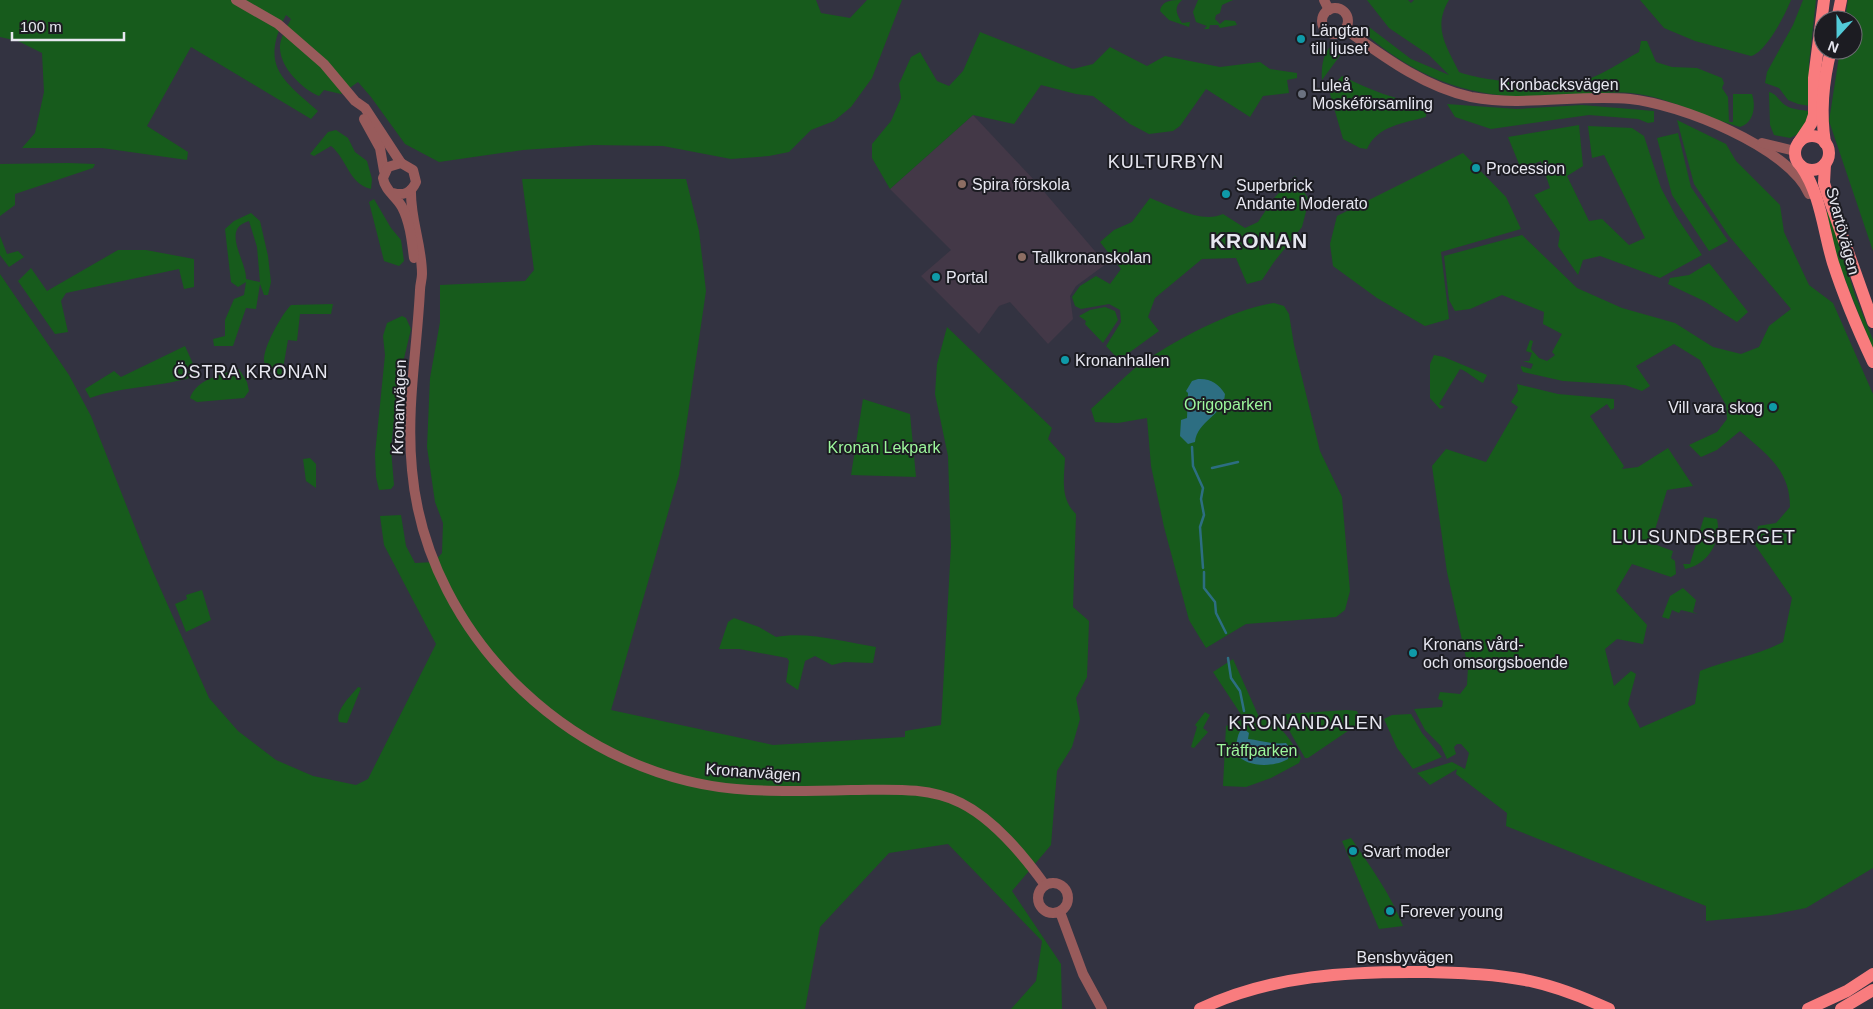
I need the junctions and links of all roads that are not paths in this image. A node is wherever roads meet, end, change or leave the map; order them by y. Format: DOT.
graph roads {
  1 [pos="236,0"];
  2 [pos="1324,0"];
  3 [pos="1824,0"];
  4 [pos="1329,10"];
  5 [pos="1345,29"];
  6 [pos="1829,60"];
  7 [pos="1819,99"];
  8 [pos="355,100"];
  9 [pos="1818,115"];
  10 [pos="1754,141"];
  11 [pos="1825,143"];
  12 [pos="1797,146"];
  13 [pos="401,163"];
  14 [pos="1825,164"];
  15 [pos="1801,166"];
  16 [pos="384,171"];
  17 [pos="411,190"];
  18 [pos="393,194"];
  19 [pos="1826,237"];
  20 [pos="420,289"];
  21 [pos="1873,322"];
  22 [pos="1873,362"];
  23 [pos="1045,885"];
  24 [pos="1060,912"];
  25 [pos="1873,974"];
  26 [pos="1873,990"];
  27 [pos="1102,1009"];
  28 [pos="1200,1009"];
  29 [pos="1609,1009"];
  30 [pos="1808,1009"];
  31 [pos="1840,1009"];
  1 -- 8 [label="street"];
  2 -- 4 [label="street"];
  3 -- 7 [label="main road"];
  4 -- 5 [label="street"];
  4 -- 5 [label="street"];
  5 -- 10 [label="street, Kronbacksvägen"];
  6 -- 7 [label="main road"];
  7 -- 9 [label="main road"];
  8 -- 13 [label="street"];
  8 -- 16 [label="street"];
  9 -- 11 [label="main road"];
  9 -- 12 [label="main road"];
  10 -- 12 [label="street, Kronbacksvägen"];
  10 -- 19 [label="street, Kronbacksvägen"];
  11 -- 12 [label="main road"];
  11 -- 14 [label="main road"];
  12 -- 15 [label="main road"];
  13 -- 16 [label="street"];
  13 -- 17 [label="street"];
  14 -- 15 [label="main road"];
  14 -- 21 [label="main road, Svartövägen"];
  15 -- 19 [label="main road, Svartövägen"];
  16 -- 18 [label="street"];
  17 -- 18 [label="street"];
  17 -- 20 [label="street, Kronanvägen"];
  18 -- 20 [label="street, Kronanvägen"];
  19 -- 22 [label="main road, Svartövägen"];
  20 -- 23 [label="street, Kronanvägen"];
  23 -- 24 [label="street"];
  23 -- 24 [label="street"];
  24 -- 27 [label="street"];
  25 -- 30 [label="main road"];
  26 -- 31 [label="main road"];
  28 -- 29 [label="main road, Bensbyvägen"];
}
